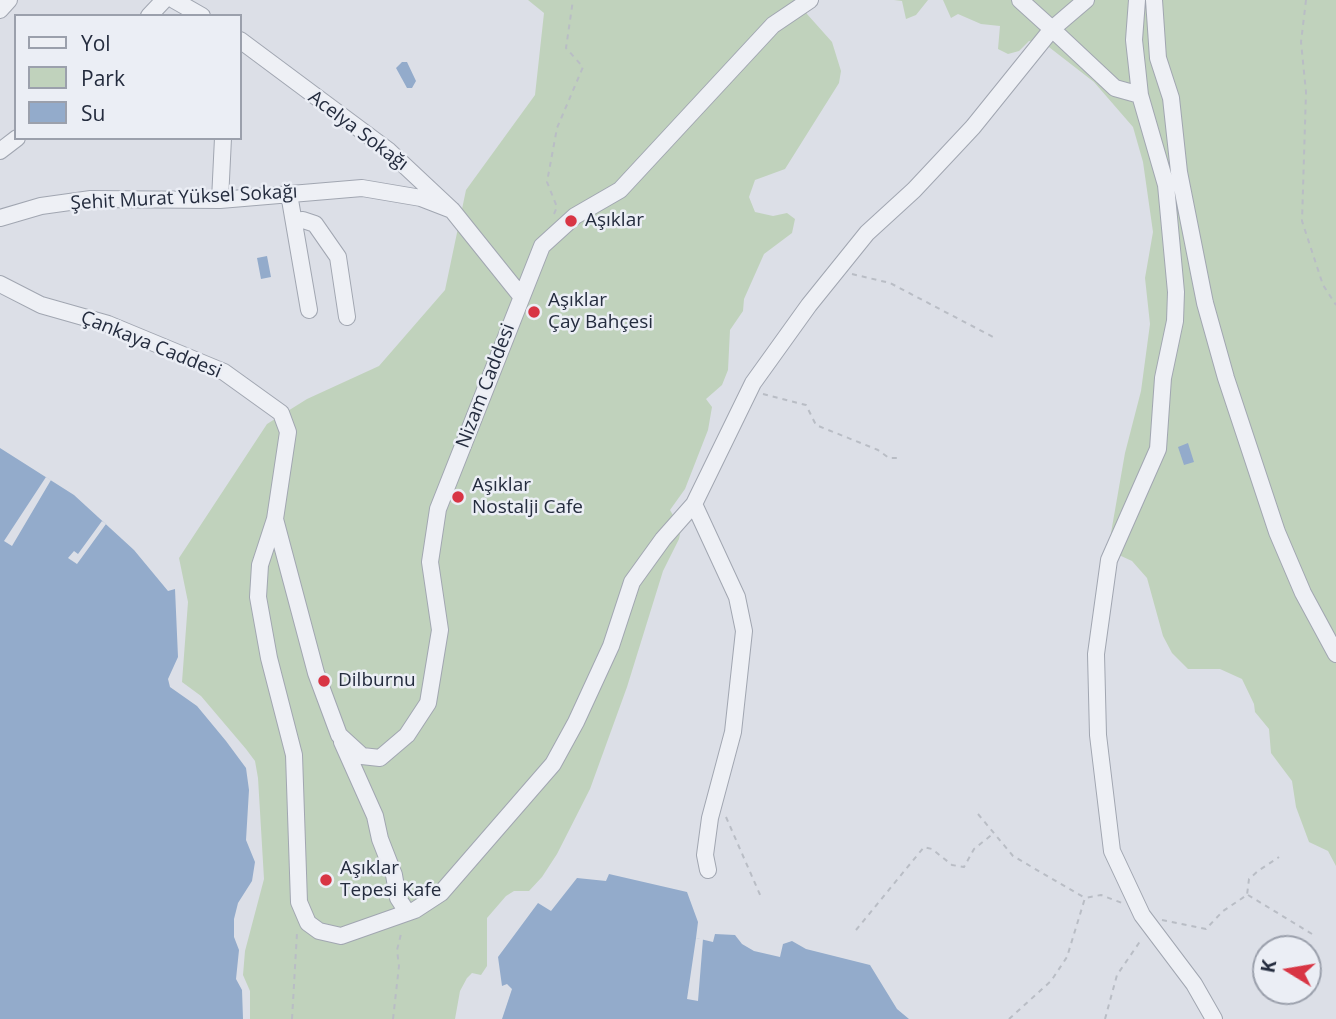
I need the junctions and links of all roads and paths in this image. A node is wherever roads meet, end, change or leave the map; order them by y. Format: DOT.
graph roads {
  1 [pos="9,0"];
  2 [pos="164,0"];
  3 [pos="174,0"];
  4 [pos="572,0"];
  5 [pos="810,0"];
  6 [pos="1020,0"];
  7 [pos="1086,0"];
  8 [pos="1138,0"];
  9 [pos="1154,0"];
  10 [pos="1306,0"];
  11 [pos="0,10"];
  12 [pos="151,14"];
  13 [pos="198,14"];
  14 [pos="1052,29"];
  15 [pos="242,41"];
  16 [pos="1140,95"];
  17 [pos="14,140"];
  18 [pos="223,140"];
  19 [pos="0,151"];
  20 [pos="289,194"];
  21 [pos="220,200"];
  22 [pos="452,210"];
  23 [pos="553,217"];
  24 [pos="0,219"];
  25 [pos="294,221"];
  26 [pos="840,267"];
  27 [pos="0,284"];
  28 [pos="521,296"];
  29 [pos="1336,305"];
  30 [pos="309,310"];
  31 [pos="347,317"];
  32 [pos="997,338"];
  33 [pos="750,390"];
  34 [pos="900,458"];
  35 [pos="694,504"];
  36 [pos="275,519"];
  37 [pos="1336,654"];
  38 [pos="339,735"];
  39 [pos="717,797"];
  40 [pos="978,814"];
  41 [pos="994,833"];
  42 [pos="1279,858"];
  43 [pos="708,870"];
  44 [pos="1247,895"];
  45 [pos="761,897"];
  46 [pos="1085,898"];
  47 [pos="1136,905"];
  48 [pos="301,908"];
  49 [pos="407,912"];
  50 [pos="1150,927"];
  51 [pos="856,930"];
  52 [pos="1312,934"];
  53 [pos="292,1019"];
  54 [pos="393,1019"];
  55 [pos="1009,1019"];
  56 [pos="1105,1019"];
  57 [pos="1214,1019"];
  1 -- 11 [label="street"];
  2 -- 12 [label="street"];
  3 -- 13 [label="street"];
  4 -- 23 [label="path"];
  5 -- 28 [label="street, Nizam Caddesi"];
  6 -- 14 [label="street"];
  7 -- 14 [label="street"];
  8 -- 16 [label="street"];
  9 -- 37 [label="street"];
  10 -- 29 [label="path"];
  14 -- 16 [label="street"];
  14 -- 26 [label="street"];
  15 -- 22 [label="street, Acelya Sokağı"];
  16 -- 47 [label="street"];
  17 -- 19 [label="street"];
  18 -- 21 [label="street"];
  20 -- 21 [label="street, Şehit Murat Yüksel Sokağı"];
  20 -- 22 [label="street, Şehit Murat Yüksel Sokağı"];
  20 -- 25 [label="street"];
  21 -- 24 [label="street, Şehit Murat Yüksel Sokağı"];
  22 -- 28 [label="street, Acelya Sokağı"];
  25 -- 30 [label="street"];
  25 -- 31 [label="street"];
  26 -- 32 [label="path"];
  26 -- 33 [label="street"];
  27 -- 36 [label="street, Çankaya Caddesi"];
  28 -- 38 [label="street, Nizam Caddesi"];
  33 -- 34 [label="path"];
  33 -- 35 [label="street"];
  35 -- 39 [label="street"];
  35 -- 49 [label="street"];
  36 -- 38 [label="street, Çankaya Caddesi"];
  36 -- 48 [label="street"];
  38 -- 49 [label="street"];
  39 -- 43 [label="street"];
  39 -- 45 [label="path"];
  40 -- 41 [label="path"];
  41 -- 46 [label="path"];
  41 -- 51 [label="path"];
  42 -- 44 [label="path"];
  44 -- 50 [label="path"];
  44 -- 52 [label="path"];
  46 -- 47 [label="path"];
  46 -- 55 [label="path"];
  47 -- 50 [label="street"];
  48 -- 49 [label="street"];
  48 -- 53 [label="path"];
  49 -- 54 [label="path"];
  50 -- 56 [label="path"];
  50 -- 57 [label="street"];
}
